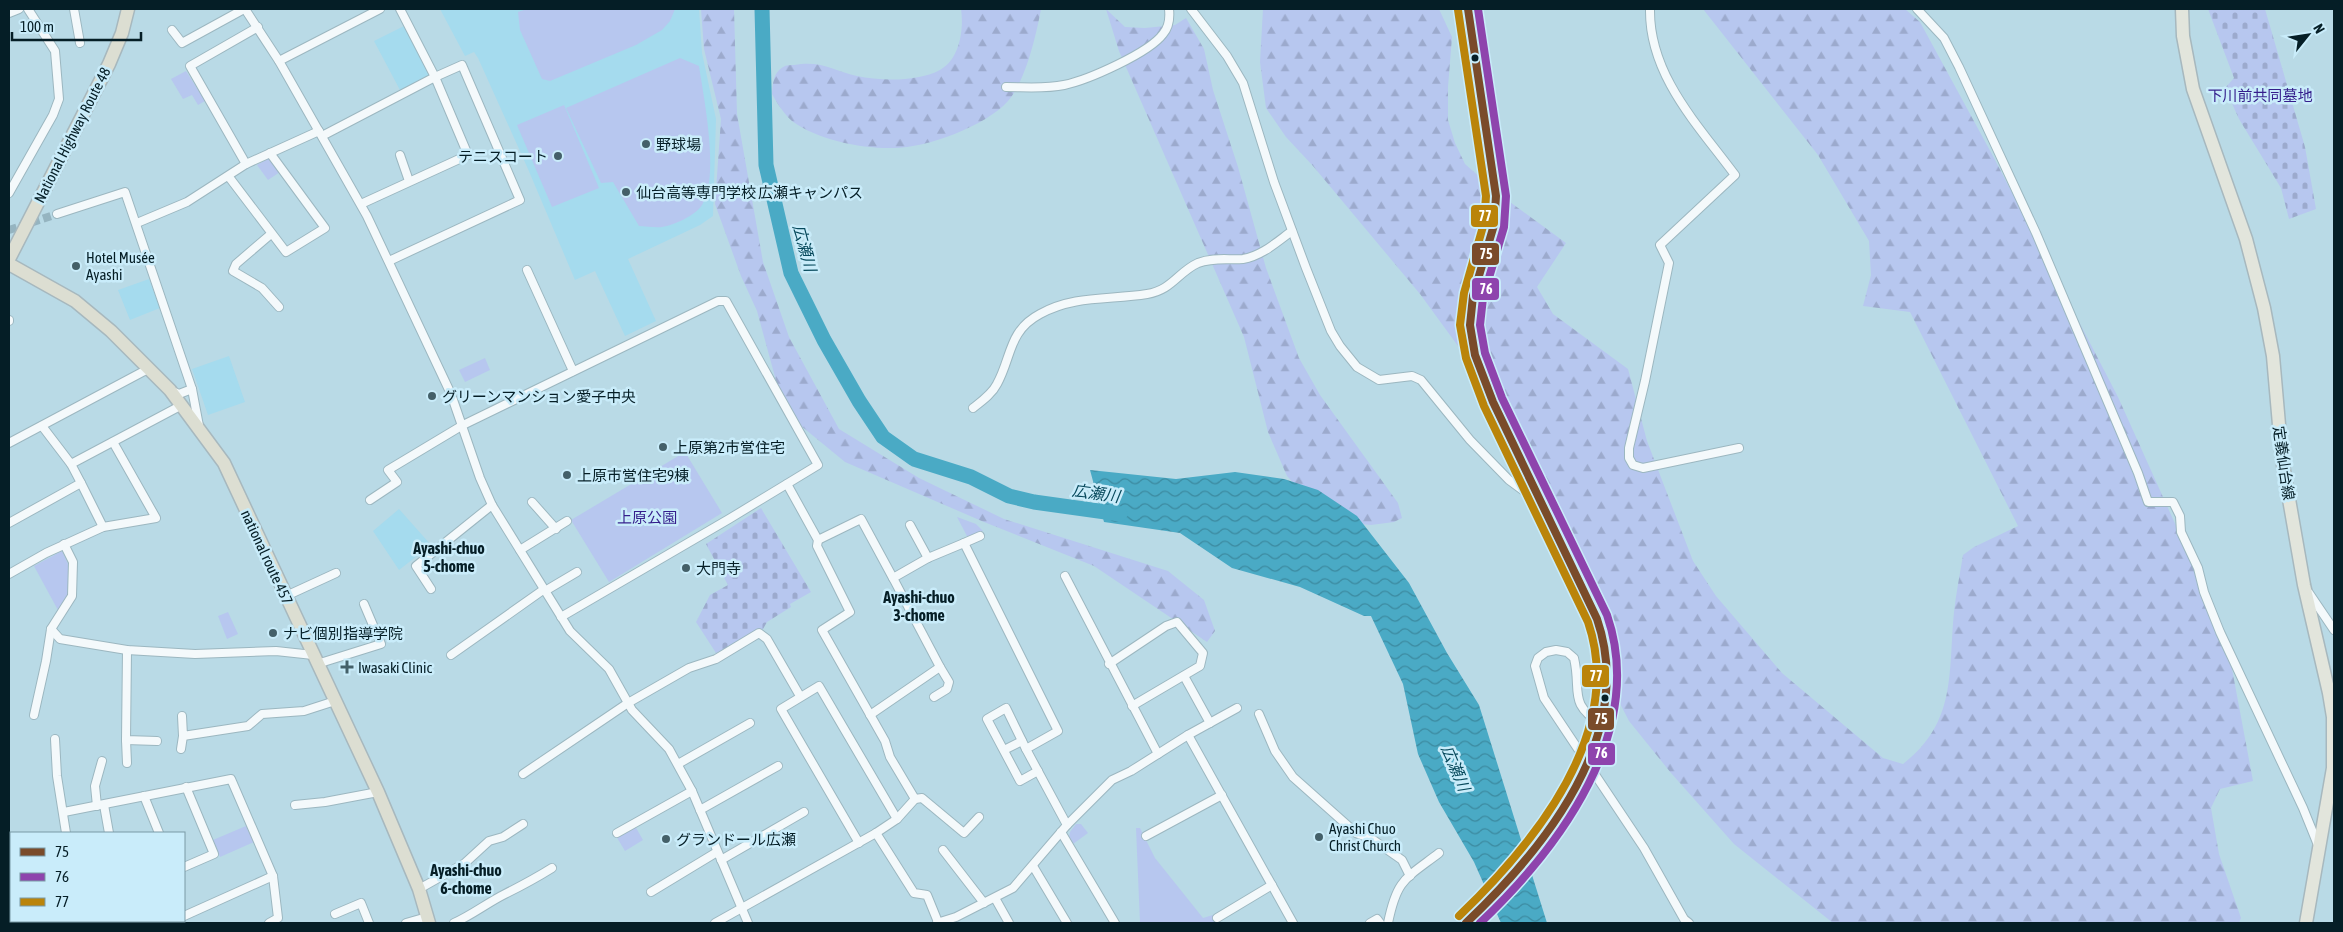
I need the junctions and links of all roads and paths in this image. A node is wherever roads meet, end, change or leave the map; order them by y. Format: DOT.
graph roads {
  1 [pos="20,9"];
  2 [pos="28,9"];
  3 [pos="74,9"];
  4 [pos="128,9"];
  5 [pos="258,9"];
  6 [pos="380,9"];
  7 [pos="400,9"];
  8 [pos="1169,9"];
  9 [pos="1191,9"];
  10 [pos="1468,9"];
  11 [pos="1650,9"];
  12 [pos="1917,9"];
  13 [pos="2182,9"];
  14 [pos="246,10"];
  15 [pos="9,12"];
  16 [pos="258,27"];
  17 [pos="172,30"];
  18 [pos="80,42"];
  19 [pos="279,61"];
  20 [pos="435,77"];
  21 [pos="1006,87"];
  22 [pos="321,134"];
  23 [pos="270,153"];
  24 [pos="400,155"];
  25 [pos="246,164"];
  26 [pos="229,177"];
  27 [pos="409,181"];
  28 [pos="9,193"];
  29 [pos="361,204"];
  30 [pos="57,214"];
  31 [pos="137,223"];
  32 [pos="1292,231"];
  33 [pos="271,234"];
  34 [pos="9,259"];
  35 [pos="389,261"];
  36 [pos="9,264"];
  37 [pos="527,270"];
  38 [pos="279,307"];
  39 [pos="148,369"];
  40 [pos="572,371"];
  41 [pos="192,389"];
  42 [pos="170,390"];
  43 [pos="182,405"];
  44 [pos="973,408"];
  45 [pos="463,425"];
  46 [pos="42,426"];
  47 [pos="199,428"];
  48 [pos="112,442"];
  49 [pos="9,443"];
  50 [pos="1738,448"];
  51 [pos="71,464"];
  52 [pos="81,483"];
  53 [pos="787,484"];
  54 [pos="1539,496"];
  55 [pos="370,500"];
  56 [pos="532,502"];
  57 [pos="492,505"];
  58 [pos="567,521"];
  59 [pos="9,523"];
  60 [pos="910,525"];
  61 [pos="103,527"];
  62 [pos="556,529"];
  63 [pos="980,536"];
  64 [pos="818,540"];
  65 [pos="964,543"];
  66 [pos="64,544"];
  67 [pos="520,550"];
  68 [pos="928,558"];
  69 [pos="577,572"];
  70 [pos="9,574"];
  71 [pos="336,574"];
  72 [pos="1065,576"];
  73 [pos="893,578"];
  74 [pos="2304,585"];
  75 [pos="431,589"];
  76 [pos="544,590"];
  77 [pos="286,596"];
  78 [pos="364,604"];
  79 [pos="561,617"];
  80 [pos="51,629"];
  81 [pos="2334,630"];
  82 [pos="127,650"];
  83 [pos="452,655"];
  84 [pos="315,660"];
  85 [pos="1109,664"];
  86 [pos="940,667"];
  87 [pos="1184,676"];
  88 [pos="800,696"];
  89 [pos="934,697"];
  90 [pos="335,701"];
  91 [pos="628,703"];
  92 [pos="1132,706"];
  93 [pos="1237,708"];
  94 [pos="1258,714"];
  95 [pos="34,715"];
  96 [pos="870,715"];
  97 [pos="182,716"];
  98 [pos="750,723"];
  99 [pos="1210,723"];
  100 [pos="1602,725"];
  101 [pos="1188,735"];
  102 [pos="183,736"];
  103 [pos="55,739"];
  104 [pos="126,740"];
  105 [pos="157,741"];
  106 [pos="1022,741"];
  107 [pos="181,749"];
  108 [pos="1026,749"];
  109 [pos="1004,750"];
  110 [pos="1158,754"];
  111 [pos="102,761"];
  112 [pos="127,764"];
  113 [pos="678,764"];
  114 [pos="778,766"];
  115 [pos="1038,771"];
  116 [pos="523,774"];
  117 [pos="2333,777"];
  118 [pos="186,787"];
  119 [pos="692,791"];
  120 [pos="378,792"];
  121 [pos="1222,795"];
  122 [pos="144,796"];
  123 [pos="915,799"];
  124 [pos="101,806"];
  125 [pos="295,806"];
  126 [pos="700,810"];
  127 [pos="64,812"];
  128 [pos="804,812"];
  129 [pos="979,817"];
  130 [pos="897,819"];
  131 [pos="523,824"];
  132 [pos="2329,824"];
  133 [pos="1064,829"];
  134 [pos="66,832"];
  135 [pos="109,832"];
  136 [pos="160,832"];
  137 [pos="617,833"];
  138 [pos="876,833"];
  139 [pos="1146,836"];
  140 [pos="859,842"];
  141 [pos="2319,848"];
  142 [pos="943,850"];
  143 [pos="717,852"];
  144 [pos="1439,853"];
  145 [pos="721,860"];
  146 [pos="1033,866"];
  147 [pos="185,867"];
  148 [pos="552,868"];
  149 [pos="273,876"];
  150 [pos="1410,876"];
  151 [pos="1272,885"];
  152 [pos="419,889"];
  153 [pos="651,892"];
  154 [pos="995,898"];
  155 [pos="984,903"];
  156 [pos="741,909"];
  157 [pos="336,914"];
  158 [pos="185,916"];
  159 [pos="1217,918"];
  160 [pos="428,920"];
  161 [pos="958,920"];
  162 [pos="269,923"];
  163 [pos="369,923"];
  164 [pos="406,923"];
  165 [pos="454,923"];
  166 [pos="715,923"];
  167 [pos="748,923"];
  168 [pos="938,923"];
  169 [pos="1009,923"];
  170 [pos="1067,923"];
  171 [pos="1115,923"];
  172 [pos="1293,923"];
  173 [pos="1370,923"];
  174 [pos="1380,923"];
  175 [pos="1388,923"];
  176 [pos="1466,923"];
  177 [pos="1689,923"];
  178 [pos="2306,923"];
  1 -- 15 [label="street"];
  2 -- 28 [label="street"];
  3 -- 18 [label="street"];
  4 -- 34 [label="highway, National Highway Route 48"];
  5 -- 14 [label="street"];
  6 -- 19 [label="street"];
  7 -- 20 [label="street"];
  8 -- 21 [label="street"];
  9 -- 32 [label="street"];
  10 -- 54 [label="street"];
  11 -- 50 [label="street"];
  12 -- 141 [label="street"];
  13 -- 74 [label="main road, 定義仙台線"];
  14 -- 16 [label="street"];
  14 -- 17 [label="street"];
  16 -- 19 [label="street"];
  16 -- 25 [label="street"];
  19 -- 22 [label="street"];
  20 -- 22 [label="street"];
  20 -- 27 [label="street"];
  20 -- 35 [label="street"];
  22 -- 23 [label="street"];
  22 -- 29 [label="street"];
  23 -- 25 [label="street"];
  23 -- 33 [label="street"];
  24 -- 27 [label="street"];
  25 -- 26 [label="street"];
  26 -- 31 [label="street"];
  26 -- 33 [label="street"];
  27 -- 29 [label="street"];
  29 -- 35 [label="street"];
  30 -- 31 [label="street"];
  31 -- 41 [label="street"];
  32 -- 44 [label="street"];
  32 -- 54 [label="street"];
  33 -- 38 [label="street"];
  35 -- 45 [label="street"];
  36 -- 39 [label="highway, national route 457"];
  37 -- 40 [label="street"];
  39 -- 42 [label="highway, national route 457"];
  39 -- 46 [label="street"];
  40 -- 45 [label="street"];
  40 -- 53 [label="street"];
  41 -- 42 [label="street"];
  41 -- 47 [label="street"];
  42 -- 43 [label="highway, national route 457"];
  43 -- 47 [label="highway, national route 457"];
  43 -- 48 [label="street"];
  45 -- 55 [label="street"];
  45 -- 57 [label="street"];
  46 -- 49 [label="street"];
  46 -- 51 [label="street"];
  47 -- 77 [label="highway, national route 457"];
  48 -- 51 [label="street"];
  48 -- 61 [label="street"];
  51 -- 52 [label="street"];
  52 -- 59 [label="street"];
  52 -- 61 [label="street"];
  53 -- 64 [label="street"];
  53 -- 79 [label="street"];
  54 -- 100 [label="street"];
  56 -- 62 [label="street"];
  57 -- 67 [label="street"];
  57 -- 75 [label="street"];
  58 -- 62 [label="street"];
  60 -- 68 [label="street"];
  61 -- 66 [label="street"];
  62 -- 67 [label="street"];
  63 -- 65 [label="street"];
  64 -- 73 [label="street"];
  64 -- 96 [label="street"];
  65 -- 68 [label="street"];
  65 -- 108 [label="street"];
  66 -- 70 [label="street"];
  66 -- 80 [label="street"];
  67 -- 76 [label="street"];
  68 -- 73 [label="street"];
  69 -- 76 [label="street"];
  71 -- 77 [label="street"];
  72 -- 85 [label="street"];
  73 -- 86 [label="street"];
  74 -- 81 [label="street"];
  74 -- 117 [label="main road, 定義仙台線"];
  76 -- 79 [label="street"];
  76 -- 83 [label="street"];
  77 -- 84 [label="highway, national route 457"];
  78 -- 84 [label="street"];
  79 -- 91 [label="street"];
  80 -- 82 [label="street"];
  80 -- 95 [label="street"];
  82 -- 84 [label="street"];
  82 -- 104 [label="street"];
  84 -- 90 [label="highway, national route 457"];
  85 -- 87 [label="street"];
  85 -- 92 [label="street"];
  86 -- 89 [label="street"];
  86 -- 96 [label="street"];
  87 -- 92 [label="street"];
  87 -- 99 [label="street"];
  88 -- 91 [label="street"];
  88 -- 130 [label="street"];
  88 -- 140 [label="street"];
  90 -- 102 [label="street"];
  90 -- 120 [label="highway, national route 457"];
  91 -- 113 [label="street"];
  91 -- 116 [label="street"];
  92 -- 110 [label="street"];
  93 -- 99 [label="street"];
  94 -- 150 [label="street"];
  96 -- 123 [label="street"];
  97 -- 102 [label="street"];
  98 -- 113 [label="street"];
  99 -- 101 [label="street"];
  100 -- 176 [label="street, bridge"];
  100 -- 177 [label="street"];
  101 -- 110 [label="street"];
  101 -- 121 [label="street"];
  102 -- 107 [label="street"];
  103 -- 127 [label="street"];
  104 -- 105 [label="street"];
  104 -- 112 [label="street"];
  106 -- 108 [label="street"];
  106 -- 109 [label="street"];
  106 -- 109 [label="street"];
  108 -- 115 [label="street"];
  109 -- 115 [label="street"];
  110 -- 133 [label="street"];
  111 -- 124 [label="street"];
  113 -- 119 [label="street"];
  114 -- 126 [label="street"];
  115 -- 133 [label="street"];
  117 -- 132 [label="main road, 定義仙台線"];
  118 -- 122 [label="street"];
  118 -- 147 [label="street"];
  118 -- 149 [label="street"];
  119 -- 126 [label="street"];
  119 -- 137 [label="street"];
  120 -- 125 [label="street"];
  120 -- 152 [label="highway, national route 457"];
  121 -- 139 [label="street"];
  121 -- 151 [label="street"];
  122 -- 124 [label="street"];
  122 -- 136 [label="street"];
  123 -- 129 [label="street"];
  123 -- 130 [label="street"];
  124 -- 127 [label="street"];
  124 -- 135 [label="street"];
  126 -- 143 [label="street"];
  127 -- 134 [label="street"];
  128 -- 145 [label="street"];
  130 -- 138 [label="street"];
  131 -- 152 [label="street"];
  132 -- 141 [label="main road, 定義仙台線"];
  133 -- 146 [label="street"];
  133 -- 171 [label="street"];
  138 -- 140 [label="street"];
  138 -- 168 [label="street"];
  140 -- 156 [label="street"];
  141 -- 178 [label="main road, 定義仙台線"];
  142 -- 155 [label="street"];
  143 -- 145 [label="street"];
  143 -- 153 [label="street"];
  144 -- 150 [label="street"];
  145 -- 156 [label="street"];
  146 -- 154 [label="street"];
  146 -- 170 [label="street"];
  148 -- 165 [label="street"];
  149 -- 158 [label="street"];
  149 -- 162 [label="street"];
  150 -- 175 [label="street"];
  151 -- 159 [label="street"];
  151 -- 172 [label="street"];
  152 -- 160 [label="highway, national route 457"];
  154 -- 155 [label="street"];
  154 -- 169 [label="street"];
  155 -- 161 [label="street"];
  156 -- 166 [label="street"];
  156 -- 167 [label="street"];
  157 -- 163 [label="street"];
  160 -- 164 [label="street"];
  161 -- 168 [label="street"];
  173 -- 174 [label="street"];
}
